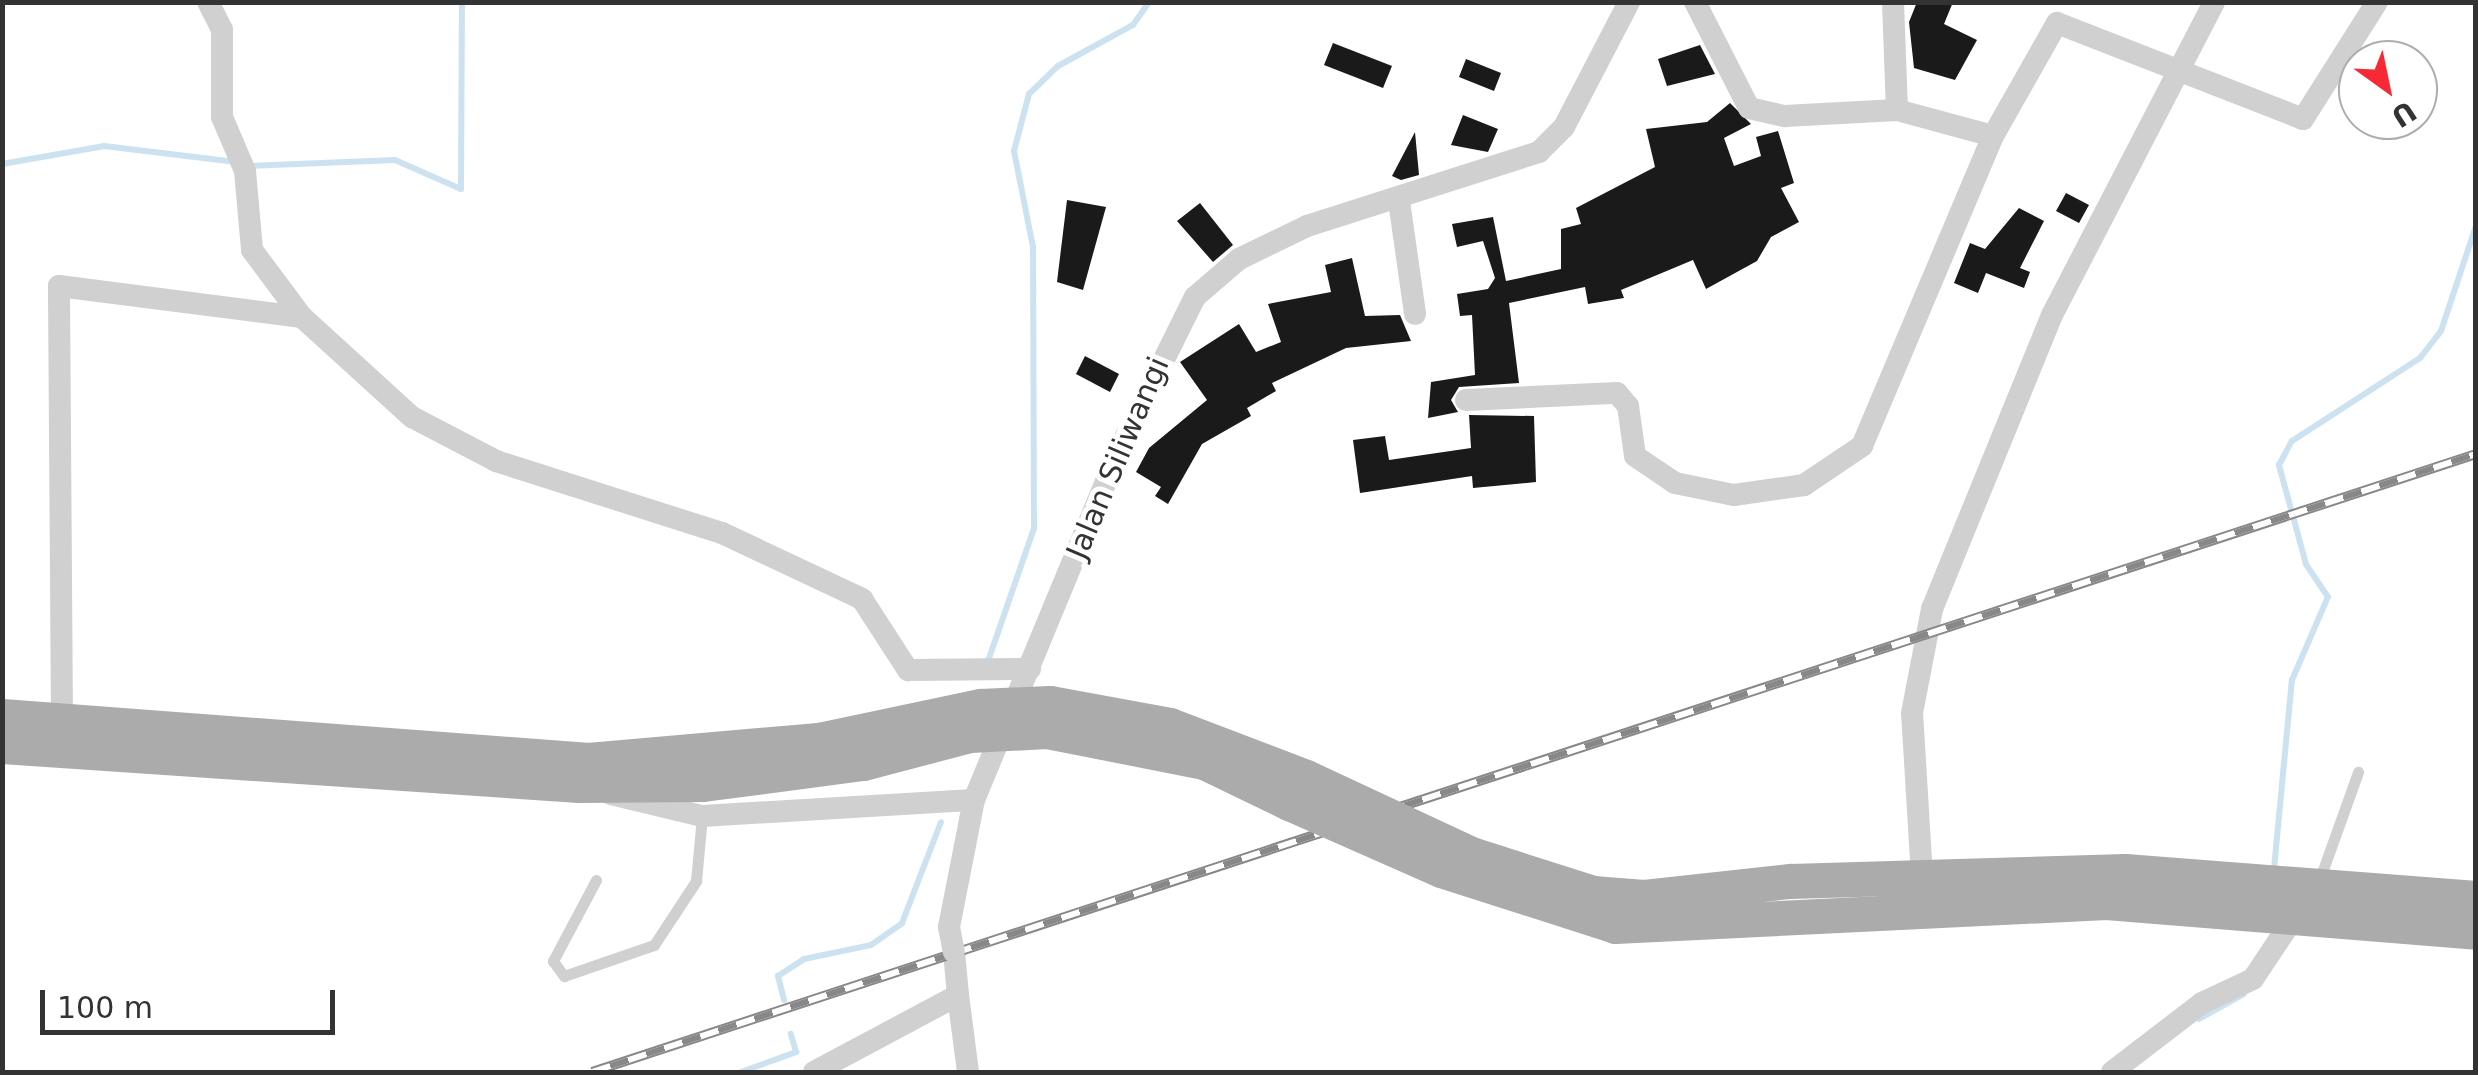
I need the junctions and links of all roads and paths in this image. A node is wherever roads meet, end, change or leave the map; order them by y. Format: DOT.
graph roads {
  1 [pos="208,2"];
  2 [pos="1629,2"];
  3 [pos="1695,2"];
  4 [pos="1892,2"];
  5 [pos="2377,2"];
  6 [pos="2207,5"];
  7 [pos="2060,13"];
  8 [pos="2175,75"];
  9 [pos="1897,110"];
  10 [pos="1993,136"];
  11 [pos="1399,200"];
  12 [pos="1415,314"];
  13 [pos="302,317"];
  14 [pos="1466,400"];
  15 [pos="1030,669"];
  16 [pos="2,716"];
  17 [pos="975,720"];
  18 [pos="62,722"];
  19 [pos="2,746"];
  20 [pos="2358,772"];
  21 [pos="579,785"];
  22 [pos="974,800"];
  23 [pos="702,816"];
  24 [pos="1456,862"];
  25 [pos="1922,876"];
  26 [pos="596,880"];
  27 [pos="2318,883"];
  28 [pos="2476,898"];
  29 [pos="2293,919"];
  30 [pos="2476,932"];
  31 [pos="958,995"];
  32 [pos="814,1072"];
  33 [pos="968,1072"];
  34 [pos="2112,1072"];
  1 -- 13 [label="street"];
  2 -- 11 [label="street, Jalan Siliwangi"];
  3 -- 9 [label="street"];
  4 -- 9 [label="street"];
  5 -- 8 [label="street"];
  6 -- 8 [label="street"];
  7 -- 8 [label="street"];
  7 -- 10 [label="street"];
  8 -- 25 [label="street"];
  9 -- 10 [label="street"];
  10 -- 14 [label="street"];
  11 -- 12 [label="street"];
  11 -- 15 [label="street, Jalan Siliwangi"];
  13 -- 15 [label="street"];
  13 -- 18 [label="street"];
  15 -- 22 [label="street, Jalan Siliwangi"];
  16 -- 18 [label="main road"];
  17 -- 18 [label="main road"];
  17 -- 21 [label="main road"];
  17 -- 24 [label="main road, bridge"];
  19 -- 21 [label="main road"];
  20 -- 27 [label="lane"];
  21 -- 23 [label="street"];
  22 -- 23 [label="street"];
  22 -- 31 [label="street, Jalan Siliwangi, bridge"];
  23 -- 26 [label="lane"];
  24 -- 25 [label="main road"];
  24 -- 29 [label="main road"];
  25 -- 27 [label="main road"];
  27 -- 28 [label="main road"];
  29 -- 30 [label="main road"];
  29 -- 34 [label="street"];
  31 -- 32 [label="street"];
  31 -- 33 [label="street, Jalan Siliwangi"];
}
